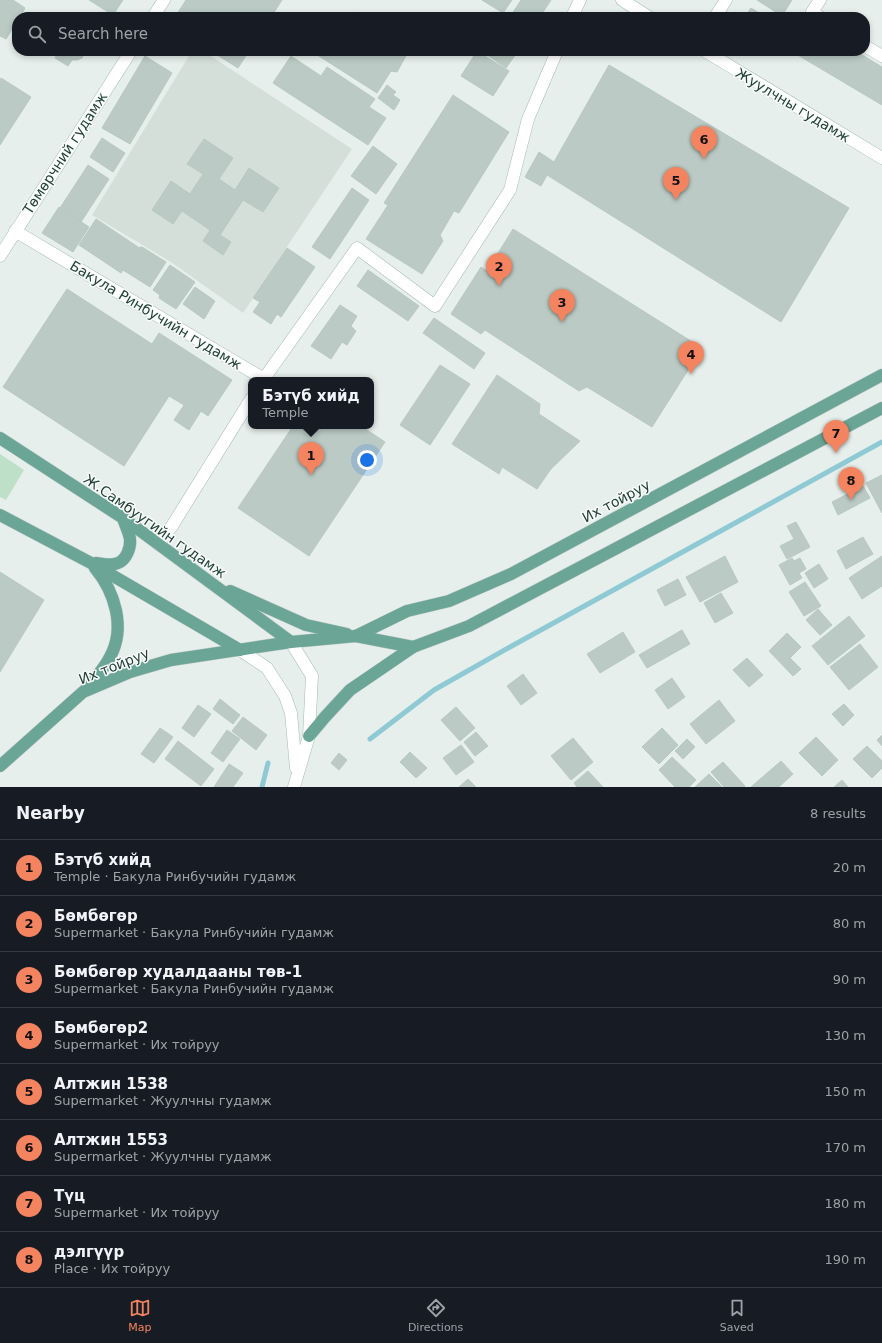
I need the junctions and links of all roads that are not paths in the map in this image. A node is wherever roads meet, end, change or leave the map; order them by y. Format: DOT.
graph roads {
  1 [pos="164,0"];
  2 [pos="580,0"];
  3 [pos="622,0"];
  4 [pos="726,0"];
  5 [pos="820,0"];
  6 [pos="156,12"];
  7 [pos="574,12"];
  8 [pos="641,12"];
  9 [pos="718,12"];
  10 [pos="812,12"];
  11 [pos="870,49"];
  12 [pos="128,56"];
  13 [pos="555,56"];
  14 [pos="713,56"];
  15 [pos="882,56"];
  16 [pos="882,158"];
  17 [pos="15,231"];
  18 [pos="0,256"];
  19 [pos="882,375"];
  20 [pos="258,377"];
  21 [pos="265,377"];
  22 [pos="248,404"];
  23 [pos="882,408"];
  24 [pos="0,438"];
  25 [pos="0,515"];
  26 [pos="123,518"];
  27 [pos="158,544"];
  28 [pos="91,563"];
  29 [pos="209,583"];
  30 [pos="356,636"];
  31 [pos="291,642"];
  32 [pos="413,647"];
  33 [pos="240,650"];
  34 [pos="83,692"];
  35 [pos="309,736"];
  36 [pos="0,766"];
  37 [pos="295,781"];
  1 -- 6 [label="street"];
  2 -- 7 [label="street"];
  3 -- 8 [label="street"];
  4 -- 9 [label="street"];
  5 -- 10 [label="street"];
  11 -- 15 [label="street"];
  12 -- 17 [label="street, Төмөрчний гудамж"];
  13 -- 21 [label="street, Бакула Ринбучийн гудамж"];
  14 -- 16 [label="street, Жуулчны гудамж"];
  17 -- 18 [label="street, Төмөрчний гудамж"];
  17 -- 20 [label="street, Бакула Ринбучийн гудамж"];
  19 -- 30 [label="main road, Их тойруу"];
  22 -- 27 [label="street"];
  23 -- 32 [label="main road"];
  24 -- 26 [label="main road, Ж.Самбуугийн гудамж"];
  25 -- 28 [label="main road"];
  26 -- 27 [label="main road, Ж.Самбуугийн гудамж"];
  26 -- 28 [label="main road"];
  27 -- 29 [label="main road, Ж.Самбуугийн гудамж"];
  28 -- 33 [label="main road"];
  28 -- 34 [label="main road"];
  29 -- 30 [label="main road"];
  29 -- 31 [label="main road, Ж.Самбуугийн гудамж"];
  30 -- 31 [label="main road, Их тойруу"];
  30 -- 32 [label="main road, Их тойруу"];
  31 -- 33 [label="main road, Их тойруу"];
  31 -- 35 [label="street"];
  32 -- 35 [label="main road"];
  33 -- 34 [label="main road, Их тойруу"];
  33 -- 37 [label="street"];
  34 -- 36 [label="main road, Их тойруу"];
  35 -- 37 [label="street"];
}
